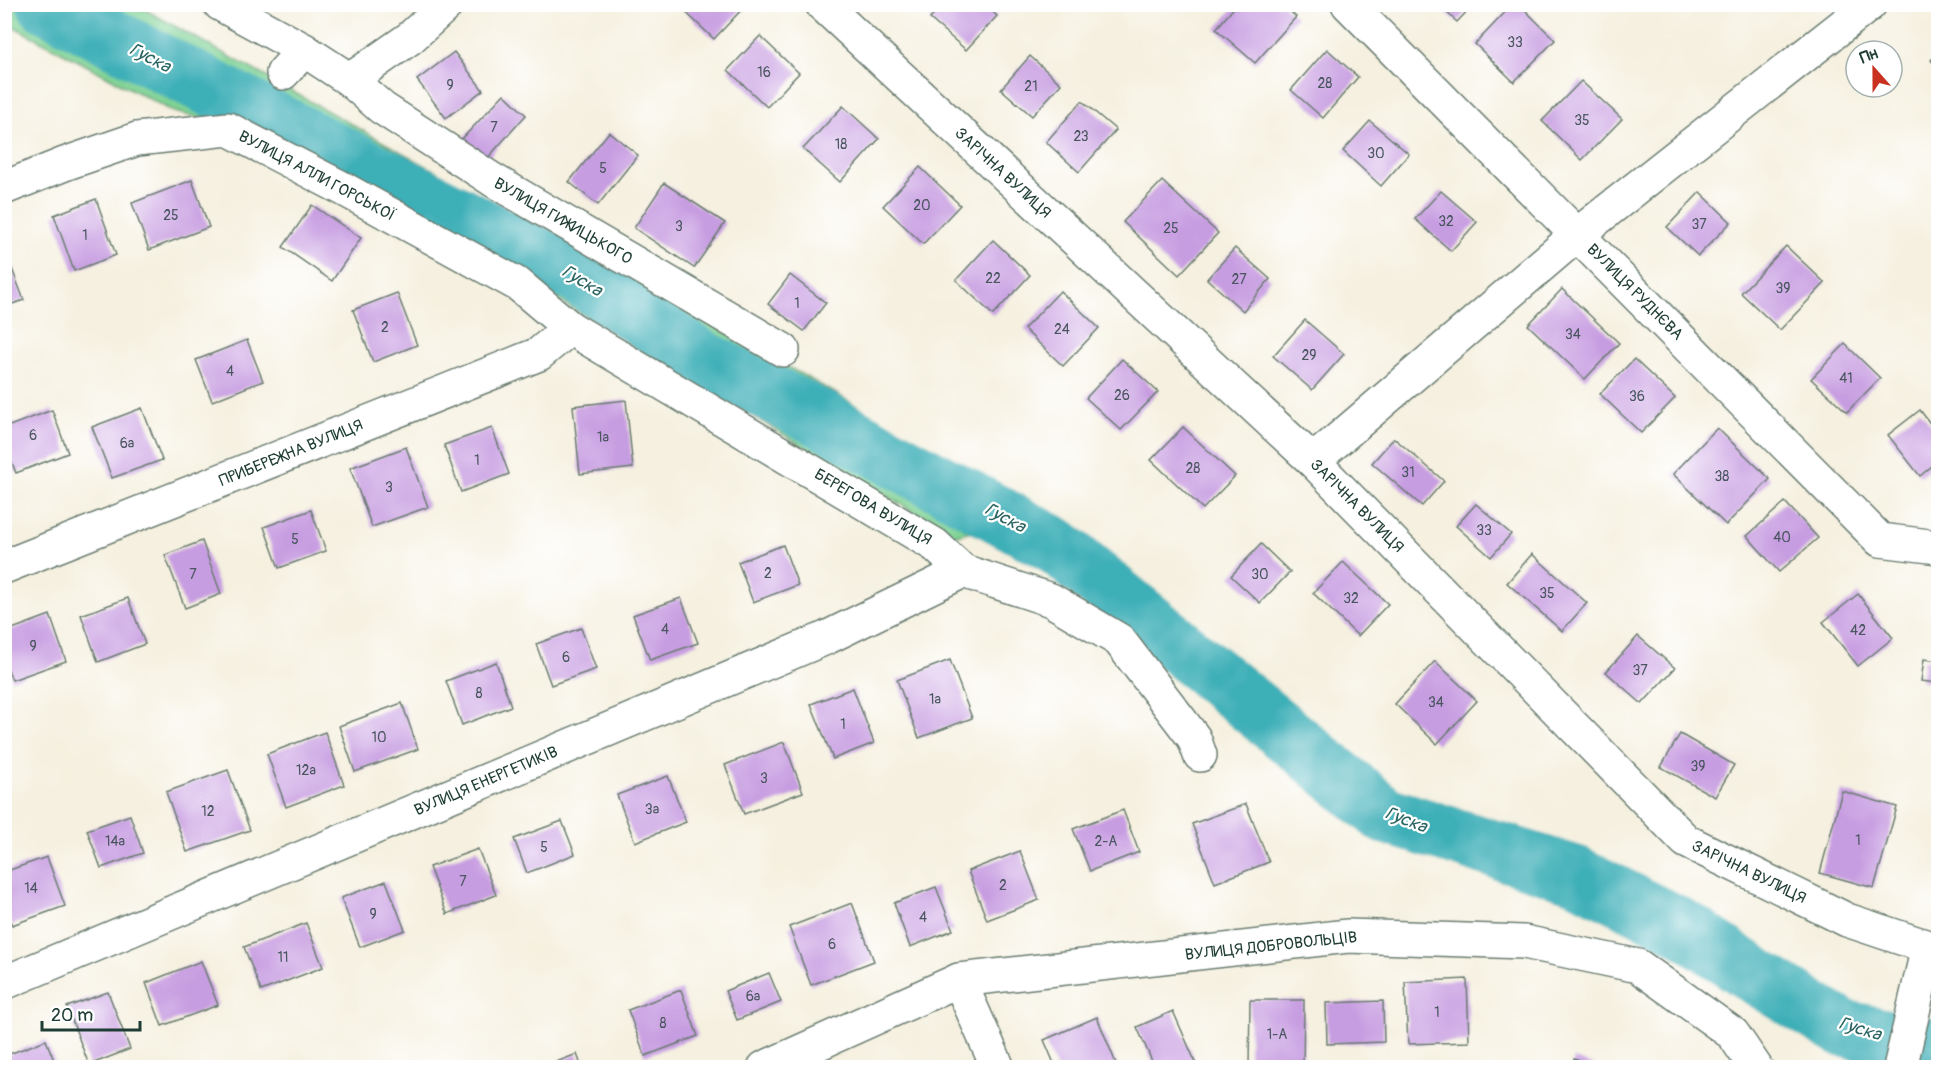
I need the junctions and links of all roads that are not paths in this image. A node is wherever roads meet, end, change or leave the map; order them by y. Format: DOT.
graph roads {
  1 [pos="220,4"];
  2 [pos="447,4"];
  3 [pos="822,4"];
  4 [pos="1348,4"];
  5 [pos="1870,4"];
  6 [pos="350,80"];
  7 [pos="4,188"];
  8 [pos="1578,234"];
  9 [pos="570,328"];
  10 [pos="783,350"];
  11 [pos="1313,461"];
  12 [pos="1938,548"];
  13 [pos="4,567"];
  14 [pos="963,571"];
  15 [pos="1200,755"];
  16 [pos="1933,943"];
  17 [pos="959,980"];
  18 [pos="4,983"];
  19 [pos="764,1068"];
  20 [pos="998,1068"];
  21 [pos="1756,1068"];
  22 [pos="1900,1068"];
  1 -- 6 [label="street, ВУЛИЦЯ ГИЖИЦЬКОГО"];
  2 -- 6 [label="street"];
  3 -- 11 [label="street, ЗАРІЧНА ВУЛИЦЯ"];
  4 -- 8 [label="street, ВУЛИЦЯ РУДНЄВА"];
  5 -- 8 [label="street"];
  6 -- 10 [label="street, ВУЛИЦЯ ГИЖИЦЬКОГО"];
  7 -- 9 [label="street, ВУЛИЦЯ АЛЛИ ГОРСЬКОЇ"];
  8 -- 11 [label="street"];
  8 -- 12 [label="street, ВУЛИЦЯ РУДНЄВА"];
  9 -- 13 [label="street, ПРИБЕРЕЖНА ВУЛИЦЯ"];
  9 -- 14 [label="street, БЕРЕГОВА ВУЛИЦЯ"];
  11 -- 16 [label="street, ЗАРІЧНА ВУЛИЦЯ"];
  14 -- 15 [label="street, БЕРЕГОВА ВУЛИЦЯ"];
  14 -- 18 [label="street, ВУЛИЦЯ ЕНЕРГЕТИКІВ"];
  16 -- 22 [label="street"];
  17 -- 19 [label="street, ВУЛИЦЯ ДОБРОВОЛЬЦІВ"];
  17 -- 20 [label="street"];
  17 -- 21 [label="street, ВУЛИЦЯ ДОБРОВОЛЬЦІВ"];
}
